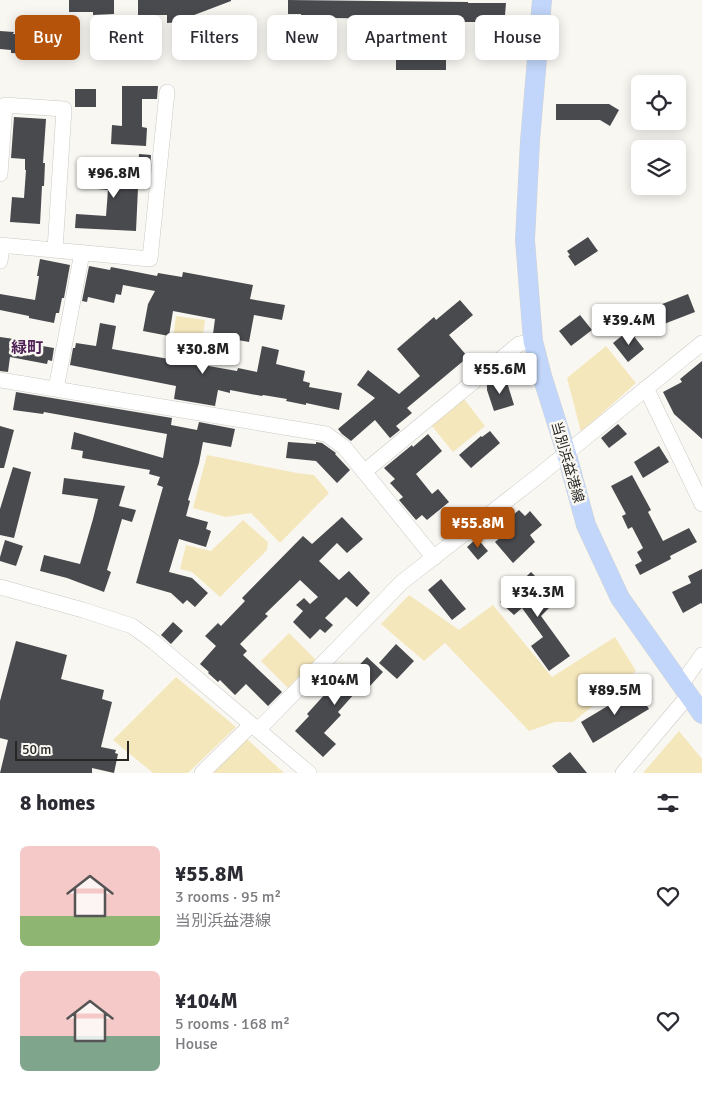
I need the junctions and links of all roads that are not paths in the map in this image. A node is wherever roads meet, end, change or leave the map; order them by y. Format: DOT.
graph roads {
  1 [pos="542,0"];
  2 [pos="167,92"];
  3 [pos="0,174"];
  4 [pos="1,245"];
  5 [pos="54,250"];
  6 [pos="82,252"];
  7 [pos="0,261"];
  8 [pos="533,341"];
  9 [pos="702,343"];
  10 [pos="0,380"];
  11 [pos="646,388"];
  12 [pos="56,389"];
  13 [pos="566,452"];
  14 [pos="364,472"];
  15 [pos="702,504"];
  16 [pos="434,558"];
  17 [pos="0,587"];
  18 [pos="702,655"];
  19 [pos="684,691"];
  20 [pos="702,714"];
  21 [pos="254,728"];
  22 [pos="202,773"];
  23 [pos="309,773"];
  24 [pos="623,773"];
  1 -- 8 [label="main road, 当別浜益港線"];
  2 -- 6 [label="street"];
  3 -- 5 [label="street"];
  4 -- 5 [label="street"];
  4 -- 7 [label="street"];
  5 -- 6 [label="street"];
  6 -- 12 [label="street"];
  8 -- 13 [label="main road, 当別浜益港線"];
  8 -- 14 [label="street"];
  9 -- 11 [label="street"];
  10 -- 12 [label="street"];
  11 -- 13 [label="street"];
  11 -- 15 [label="street"];
  12 -- 14 [label="street"];
  13 -- 16 [label="street"];
  13 -- 19 [label="main road, 当別浜益港線"];
  14 -- 16 [label="street"];
  16 -- 21 [label="street"];
  17 -- 21 [label="street"];
  18 -- 19 [label="street"];
  19 -- 20 [label="main road, 当別浜益港線"];
  19 -- 24 [label="street"];
  21 -- 22 [label="street"];
  21 -- 23 [label="street"];
}
